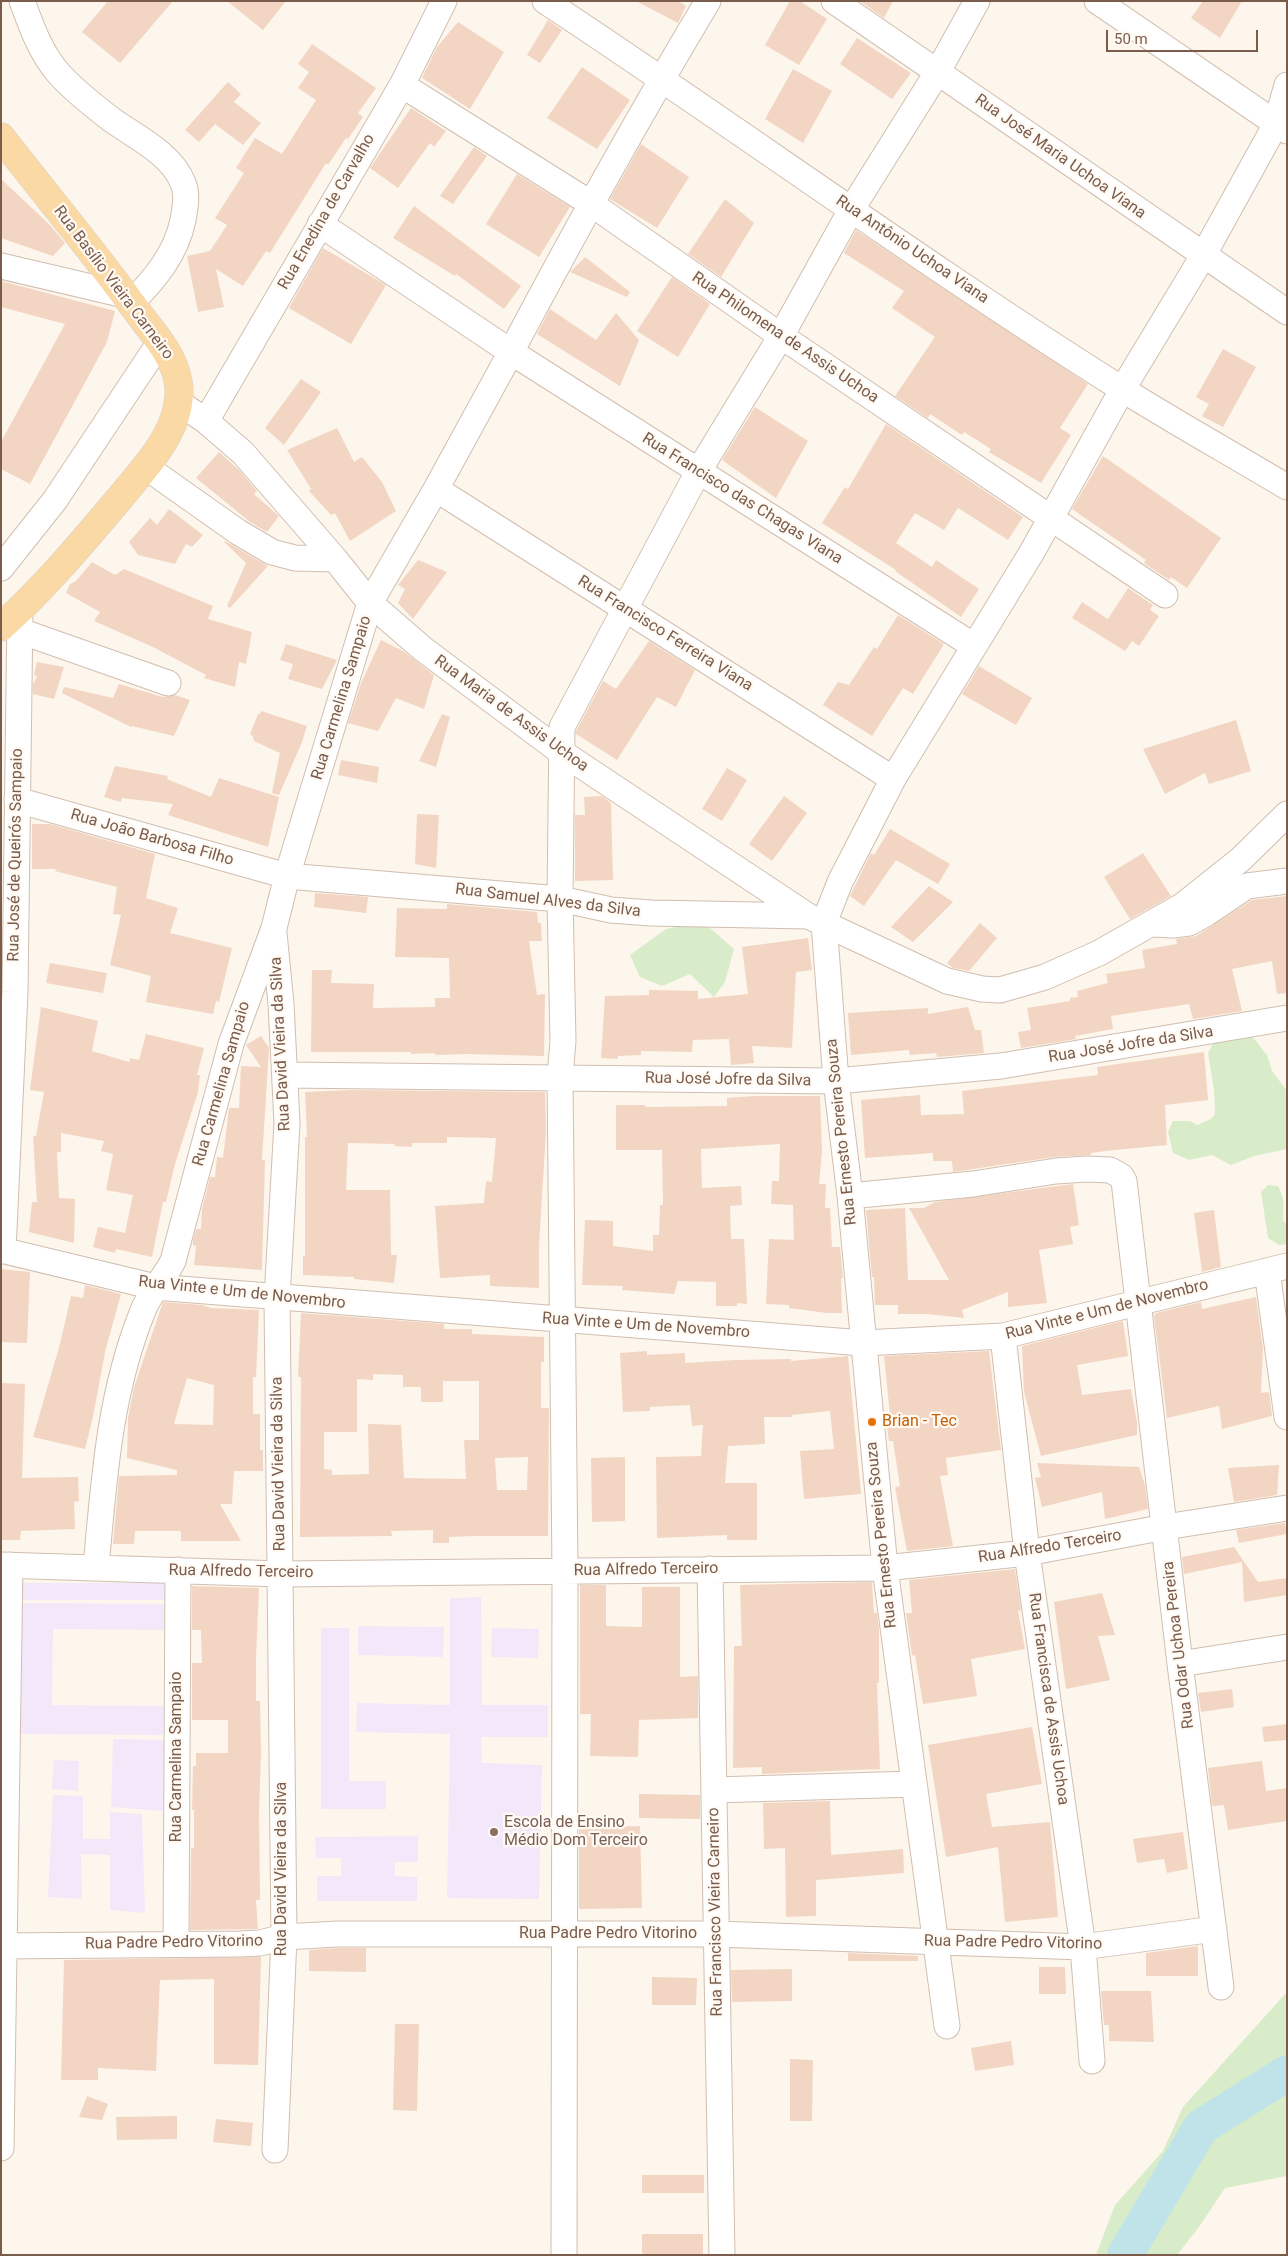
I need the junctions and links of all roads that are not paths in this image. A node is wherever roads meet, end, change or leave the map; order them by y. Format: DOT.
graph roads {
  1 [pos="22,1"];
  2 [pos="444,1"];
  3 [pos="545,1"];
  4 [pos="708,1"];
  5 [pos="834,1"];
  6 [pos="978,1"];
  7 [pos="1097,1"];
  8 [pos="937,73"];
  9 [pos="661,78"];
  10 [pos="402,85"];
  11 [pos="1287,85"];
  12 [pos="1281,127"];
  13 [pos="1,137"];
  14 [pos="590,204"];
  15 [pos="851,210"];
  16 [pos="320,224"];
  17 [pos="1203,256"];
  18 [pos="99,262"];
  19 [pos="1,266"];
  20 [pos="52,278"];
  21 [pos="128,299"];
  22 [pos="1287,312"];
  23 [pos="781,336"];
  24 [pos="160,342"];
  25 [pos="511,352"];
  26 [pos="1122,390"];
  27 [pos="178,402"];
  28 [pos="206,420"];
  29 [pos="146,467"];
  30 [pos="698,472"];
  31 [pos="1287,487"];
  32 [pos="436,489"];
  33 [pos="1051,517"];
  34 [pos="335,559"];
  35 [pos="1,568"];
  36 [pos="1165,595"];
  37 [pos="370,603"];
  38 [pos="625,608"];
  39 [pos="14,622"];
  40 [pos="974,646"];
  41 [pos="168,683"];
  42 [pos="562,752"];
  43 [pos="892,779"];
  44 [pos="17,800"];
  45 [pos="1287,814"];
  46 [pos="287,876"];
  47 [pos="1287,881"];
  48 [pos="560,900"];
  49 [pos="816,920"];
  50 [pos="1152,924"];
  51 [pos="274,928"];
  52 [pos="8,991"];
  53 [pos="1287,1018"];
  54 [pos="285,1075"];
  55 [pos="560,1077"];
  56 [pos="836,1081"];
  57 [pos="850,1196"];
  58 [pos="2,1251"];
  59 [pos="1277,1269"];
  60 [pos="155,1287"];
  61 [pos="277,1298"];
  62 [pos="1137,1302"];
  63 [pos="563,1320"];
  64 [pos="1002,1336"];
  65 [pos="863,1343"];
  66 [pos="1287,1417"];
  67 [pos="1287,1508"];
  68 [pos="1165,1528"];
  69 [pos="1027,1553"];
  70 [pos="6,1565"];
  71 [pos="96,1567"];
  72 [pos="884,1568"];
  73 [pos="710,1569"];
  74 [pos="178,1570"];
  75 [pos="565,1572"];
  76 [pos="281,1574"];
  77 [pos="1287,1648"];
  78 [pos="1180,1664"];
  79 [pos="913,1784"];
  80 [pos="714,1790"];
  81 [pos="1214,1929"];
  82 [pos="564,1934"];
  83 [pos="716,1934"];
  84 [pos="284,1937"];
  85 [pos="934,1940"];
  86 [pos="176,1944"];
  87 [pos="3,1946"];
  88 [pos="1083,1947"];
  89 [pos="1221,1987"];
  90 [pos="947,2026"];
  91 [pos="1092,2061"];
  92 [pos="1,2148"];
  93 [pos="275,2150"];
  94 [pos="564,2255"];
  95 [pos="722,2255"];
  1 -- 21 [label="street"];
  2 -- 10 [label="street, Rua Enedina de Carvalho"];
  3 -- 9 [label="street, Rua Antônio Uchoa Viana"];
  4 -- 9 [label="street, Rua Carmelina Sampaio"];
  5 -- 8 [label="street, Rua José Maria Uchoa Viana"];
  6 -- 8 [label="street"];
  7 -- 12 [label="street"];
  8 -- 15 [label="street"];
  8 -- 17 [label="street, Rua José Maria Uchoa Viana"];
  9 -- 14 [label="street, Rua Carmelina Sampaio"];
  9 -- 15 [label="street, Rua Antônio Uchoa Viana"];
  10 -- 14 [label="street, Rua Philomena de Assis Uchoa"];
  10 -- 16 [label="street, Rua Enedina de Carvalho"];
  11 -- 12 [label="street"];
  12 -- 17 [label="street"];
  13 -- 18 [label="main road, Rua Basílio Vieira Carneiro"];
  14 -- 23 [label="street, Rua Philomena de Assis Uchoa"];
  14 -- 25 [label="street, Rua Carmelina Sampaio"];
  15 -- 23 [label="street"];
  15 -- 26 [label="street, Rua Antônio Uchoa Viana"];
  16 -- 25 [label="street, Rua Francisco das Chagas Viana"];
  16 -- 28 [label="street, Rua Enedina de Carvalho"];
  17 -- 22 [label="street, Rua José Maria Uchoa Viana"];
  17 -- 26 [label="street"];
  18 -- 20 [label="street"];
  18 -- 21 [label="main road, Rua Basílio Vieira Carneiro"];
  19 -- 20 [label="street"];
  20 -- 21 [label="street"];
  21 -- 24 [label="main road, Rua Basílio Vieira Carneiro"];
  23 -- 30 [label="street"];
  23 -- 33 [label="street, Rua Philomena de Assis Uchoa"];
  24 -- 27 [label="main road, Rua Basílio Vieira Carneiro"];
  24 -- 35 [label="street"];
  25 -- 30 [label="street, Rua Francisco das Chagas Viana"];
  25 -- 32 [label="street, Rua Carmelina Sampaio"];
  26 -- 31 [label="street, Rua Antônio Uchoa Viana"];
  26 -- 33 [label="street"];
  27 -- 28 [label="street, Rua Maria de Assis Uchoa"];
  27 -- 29 [label="main road, Rua Basílio Vieira Carneiro"];
  28 -- 34 [label="street, Rua Maria de Assis Uchoa"];
  29 -- 34 [label="street"];
  29 -- 39 [label="main road"];
  30 -- 38 [label="street"];
  30 -- 40 [label="street, Rua Francisco das Chagas Viana"];
  32 -- 37 [label="street, Rua Carmelina Sampaio"];
  32 -- 38 [label="street, Rua Francisco Ferreira Viana"];
  33 -- 36 [label="street, Rua Philomena de Assis Uchoa"];
  33 -- 40 [label="street"];
  34 -- 37 [label="street, Rua Maria de Assis Uchoa"];
  37 -- 42 [label="street, Rua Maria de Assis Uchoa"];
  37 -- 46 [label="street, Rua Carmelina Sampaio"];
  38 -- 42 [label="street"];
  38 -- 43 [label="street, Rua Francisco Ferreira Viana"];
  39 -- 41 [label="street"];
  39 -- 44 [label="street, Rua José de Queirós Sampaio"];
  40 -- 43 [label="street"];
  42 -- 48 [label="street"];
  42 -- 49 [label="street, Rua Maria de Assis Uchoa"];
  43 -- 49 [label="street"];
  44 -- 46 [label="street, Rua João Barbosa Filho"];
  44 -- 52 [label="street, Rua José de Queirós Sampaio"];
  45 -- 50 [label="street, Rua Maria de Assis Uchoa"];
  46 -- 48 [label="street, Rua Samuel Alves da Silva"];
  46 -- 51 [label="street, Rua Carmelina Sampaio"];
  47 -- 50 [label="street"];
  48 -- 49 [label="street, Rua Samuel Alves da Silva"];
  48 -- 55 [label="street"];
  49 -- 50 [label="street, Rua Maria de Assis Uchoa"];
  49 -- 56 [label="street, Rua Ernesto Pereira Souza"];
  51 -- 54 [label="street, Rua David Vieira da Silva"];
  51 -- 60 [label="street, Rua Carmelina Sampaio"];
  52 -- 58 [label="street, Rua José de Queirós Sampaio"];
  53 -- 56 [label="street, Rua José Jofre da Silva"];
  54 -- 55 [label="street, Rua José Jofre da Silva"];
  54 -- 61 [label="street, Rua David Vieira da Silva"];
  55 -- 56 [label="street, Rua José Jofre da Silva"];
  55 -- 63 [label="street"];
  56 -- 57 [label="street, Rua Ernesto Pereira Souza"];
  57 -- 62 [label="street, Rua Odar Uchoa Pereira"];
  57 -- 65 [label="street, Rua Ernesto Pereira Souza"];
  58 -- 60 [label="street, Rua Vinte e Um de Novembro"];
  59 -- 62 [label="street, Rua Vinte e Um de Novembro"];
  59 -- 66 [label="street"];
  60 -- 61 [label="street, Rua Vinte e Um de Novembro"];
  60 -- 71 [label="street, Rua Carmelina Sampaio"];
  61 -- 63 [label="street, Rua Vinte e Um de Novembro"];
  61 -- 76 [label="street, Rua David Vieira da Silva"];
  62 -- 64 [label="street, Rua Vinte e Um de Novembro"];
  62 -- 68 [label="street, Rua Odar Uchoa Pereira"];
  63 -- 65 [label="street, Rua Vinte e Um de Novembro"];
  63 -- 75 [label="street"];
  64 -- 65 [label="street, Rua Vinte e Um de Novembro"];
  64 -- 69 [label="street, Rua Francisca de Assis Uchoa"];
  65 -- 72 [label="street, Rua Ernesto Pereira Souza"];
  67 -- 68 [label="street, Rua Alfredo Terceiro"];
  68 -- 69 [label="street, Rua Alfredo Terceiro"];
  68 -- 78 [label="street, Rua Odar Uchoa Pereira"];
  69 -- 72 [label="street, Rua Alfredo Terceiro"];
  69 -- 88 [label="street, Rua Francisca de Assis Uchoa"];
  70 -- 71 [label="street, Rua Alfredo Terceiro"];
  70 -- 87 [label="street"];
  71 -- 74 [label="street, Rua Alfredo Terceiro"];
  72 -- 73 [label="street, Rua Alfredo Terceiro"];
  72 -- 79 [label="street, Rua Ernesto Pereira Souza"];
  73 -- 75 [label="street, Rua Alfredo Terceiro"];
  73 -- 80 [label="street, Rua Francisco Vieira Carneiro"];
  74 -- 76 [label="street, Rua Alfredo Terceiro"];
  74 -- 86 [label="street, Rua Carmelina Sampaio"];
  75 -- 76 [label="street, Rua Alfredo Terceiro"];
  75 -- 82 [label="street"];
  76 -- 84 [label="street, Rua David Vieira da Silva"];
  77 -- 78 [label="street"];
  78 -- 81 [label="street, Rua Odar Uchoa Pereira"];
  79 -- 80 [label="street"];
  79 -- 85 [label="street, Rua Ernesto Pereira Souza"];
  80 -- 83 [label="street, Rua Francisco Vieira Carneiro"];
  81 -- 88 [label="street, Rua Padre Pedro Vitorino"];
  81 -- 89 [label="street, Rua Odar Uchoa Pereira"];
  82 -- 83 [label="street, Rua Padre Pedro Vitorino"];
  82 -- 84 [label="street, Rua Padre Pedro Vitorino"];
  82 -- 94 [label="street"];
  83 -- 85 [label="street, Rua Padre Pedro Vitorino"];
  83 -- 95 [label="street, Rua Francisco Vieira Carneiro"];
  84 -- 86 [label="street, Rua Padre Pedro Vitorino"];
  84 -- 93 [label="street, Rua David Vieira da Silva"];
  85 -- 88 [label="street, Rua Padre Pedro Vitorino"];
  85 -- 90 [label="street, Rua Ernesto Pereira Souza"];
  86 -- 87 [label="street, Rua Padre Pedro Vitorino"];
  87 -- 92 [label="street"];
  88 -- 91 [label="street, Rua Francisca de Assis Uchoa"];
}
